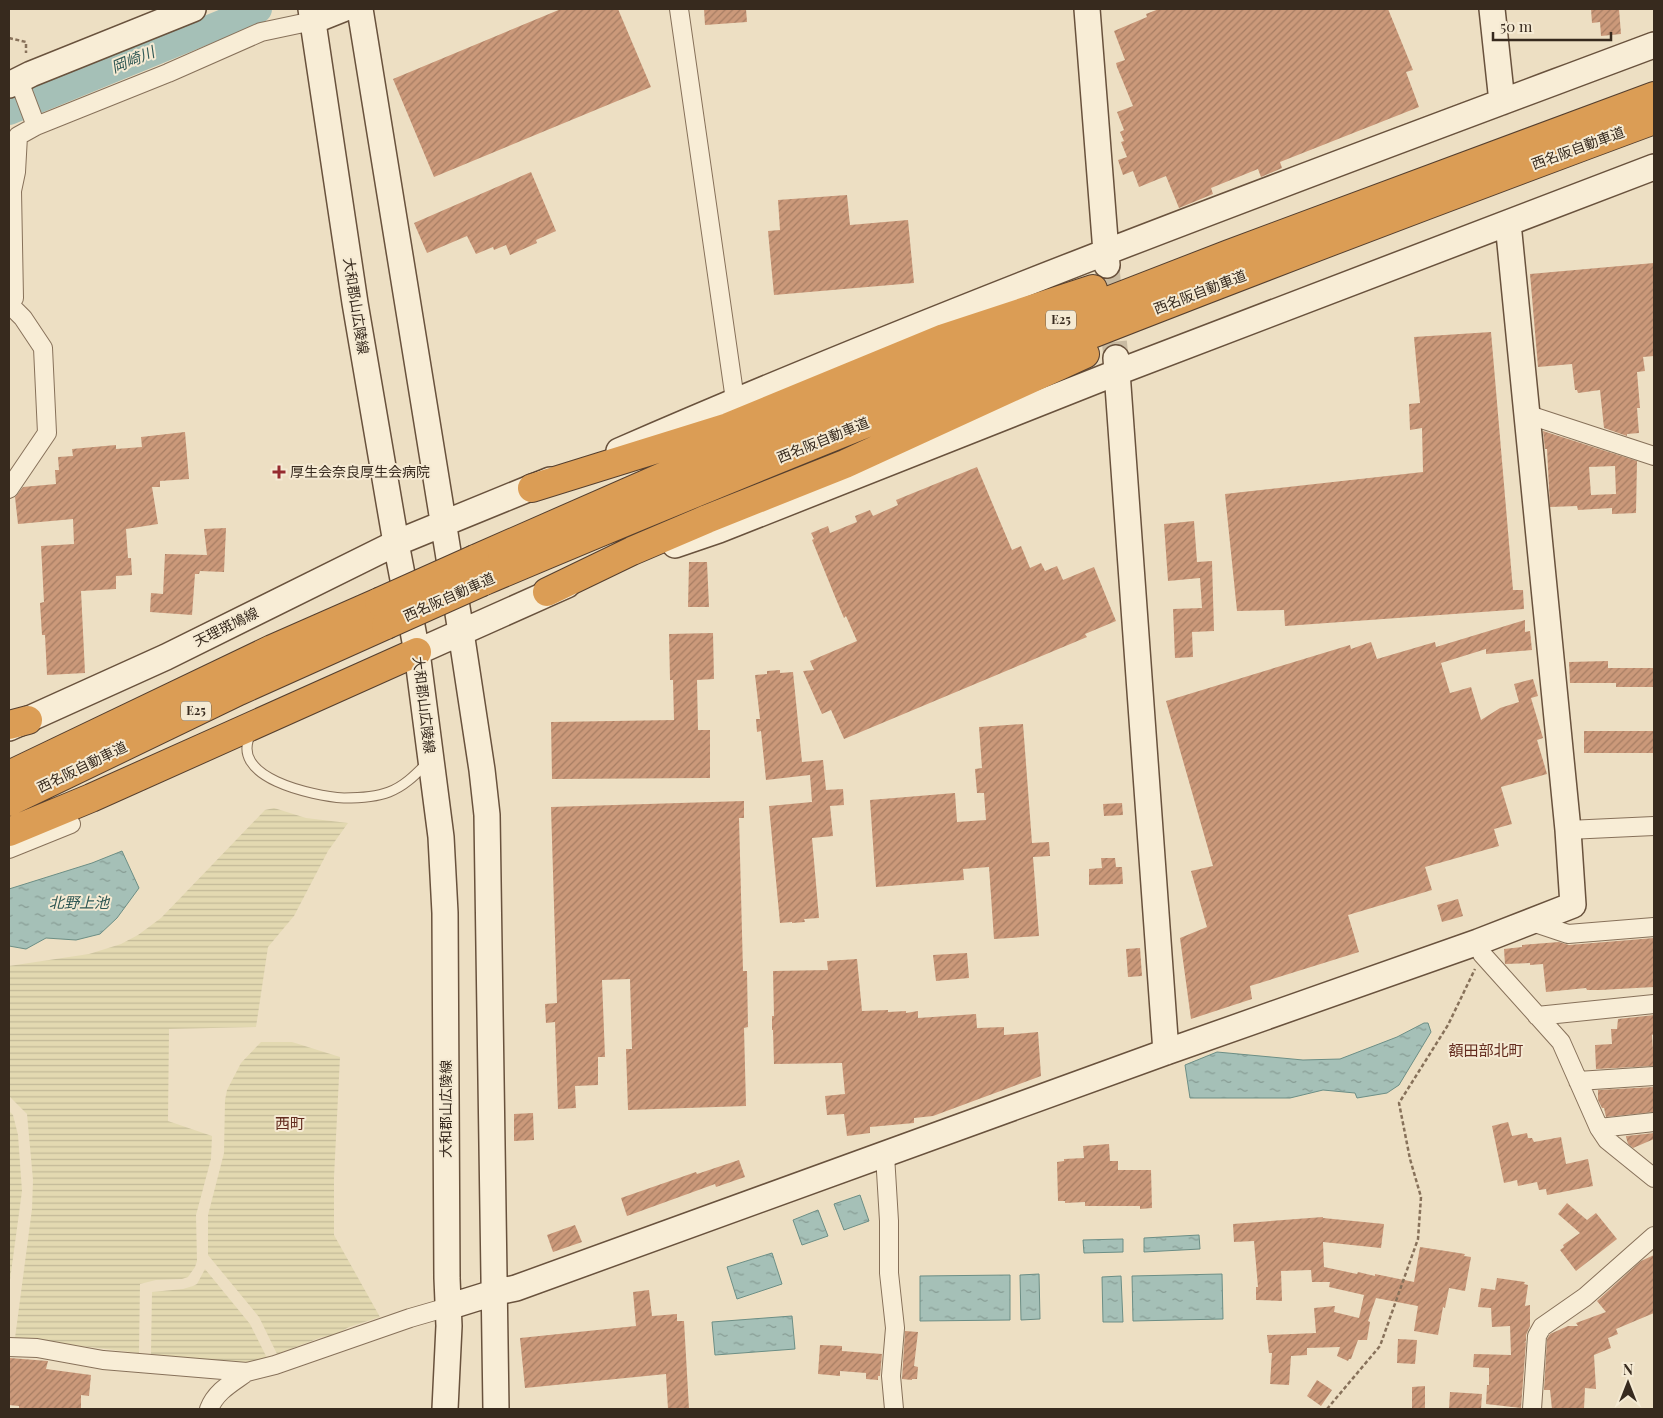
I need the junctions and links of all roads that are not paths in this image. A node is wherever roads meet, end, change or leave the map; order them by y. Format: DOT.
graph roads {
  1 [pos="193,9"];
  2 [pos="343,9"];
  3 [pos="360,9"];
  4 [pos="680,9"];
  5 [pos="1086,9"];
  6 [pos="1492,9"];
  7 [pos="312,14"];
  8 [pos="1654,45"];
  9 [pos="14,83"];
  10 [pos="1654,96"];
  11 [pos="1502,102"];
  12 [pos="1654,120"];
  13 [pos="36,126"];
  14 [pos="1473,164"];
  15 [pos="1654,167"];
  16 [pos="1508,223"];
  17 [pos="1106,259"];
  18 [pos="1282,260"];
  19 [pos="10,305"];
  20 [pos="1117,366"];
  21 [pos="735,400"];
  22 [pos="1526,414"];
  23 [pos="1654,456"];
  24 [pos="532,488"];
  25 [pos="9,489"];
  26 [pos="443,525"];
  27 [pos="396,544"];
  28 [pos="478,571"];
  29 [pos="547,592"];
  30 [pos="382,613"];
  31 [pos="461,632"];
  32 [pos="272,649"];
  33 [pos="417,652"];
  34 [pos="257,723"];
  35 [pos="15,725"];
  36 [pos="431,759"];
  37 [pos="9,762"];
  38 [pos="9,775"];
  39 [pos="9,802"];
  40 [pos="71,824"];
  41 [pos="1654,826"];
  42 [pos="1568,830"];
  43 [pos="9,832"];
  44 [pos="9,849"];
  45 [pos="1532,922"];
  46 [pos="1654,927"];
  47 [pos="1480,948"];
  48 [pos="1654,1004"];
  49 [pos="1537,1016"];
  50 [pos="1166,1052"];
  51 [pos="1654,1076"];
  52 [pos="1578,1080"];
  53 [pos="1654,1122"];
  54 [pos="1599,1128"];
  55 [pos="885,1155"];
  56 [pos="1654,1178"];
  57 [pos="1654,1236"];
  58 [pos="493,1293"];
  59 [pos="448,1307"];
  60 [pos="9,1347"];
  61 [pos="247,1372"];
  62 [pos="209,1409"];
  63 [pos="444,1409"];
  64 [pos="496,1409"];
  65 [pos="894,1409"];
  66 [pos="1532,1409"];
  1 -- 9 [label="street"];
  2 -- 7 [label="street"];
  3 -- 26 [label="street"];
  4 -- 21 [label="street"];
  5 -- 17 [label="street"];
  6 -- 11 [label="street"];
  7 -- 13 [label="street"];
  7 -- 27 [label="street, 大和郡山広陵線"];
  8 -- 11 [label="street, 天理斑鳩線"];
  9 -- 13 [label="street"];
  10 -- 14 [label="highway, 西名阪自動車道 / E25"];
  11 -- 17 [label="street, 天理斑鳩線"];
  12 -- 18 [label="highway, 西名阪自動車道 / E25"];
  13 -- 19 [label="street"];
  14 -- 24 [label="highway"];
  14 -- 28 [label="highway, 西名阪自動車道 / E25"];
  15 -- 16 [label="street"];
  16 -- 20 [label="street"];
  16 -- 22 [label="street"];
  17 -- 21 [label="street, 天理斑鳩線"];
  18 -- 28 [label="highway, 西名阪自動車道 / E25"];
  18 -- 29 [label="highway"];
  19 -- 25 [label="street"];
  20 -- 29 [label="street"];
  20 -- 50 [label="street"];
  21 -- 24 [label="street, 天理斑鳩線"];
  22 -- 23 [label="street"];
  22 -- 42 [label="street"];
  24 -- 26 [label="street, 天理斑鳩線"];
  26 -- 27 [label="street, 天理斑鳩線"];
  26 -- 31 [label="street"];
  27 -- 33 [label="street, 大和郡山広陵線"];
  27 -- 35 [label="street, 天理斑鳩線"];
  28 -- 30 [label="highway, 西名阪自動車道 / E25, bridge"];
  29 -- 31 [label="street"];
  30 -- 32 [label="highway, 西名阪自動車道 / E25"];
  30 -- 39 [label="highway, 西名阪自動車道 / E25"];
  31 -- 33 [label="street"];
  31 -- 58 [label="street"];
  32 -- 37 [label="highway"];
  32 -- 38 [label="highway, 西名阪自動車道 / E25"];
  33 -- 34 [label="highway"];
  33 -- 36 [label="street, 大和郡山広陵線"];
  34 -- 36 [label="lane"];
  34 -- 43 [label="highway"];
  36 -- 59 [label="street, 大和郡山広陵線"];
  40 -- 44 [label="street"];
  41 -- 42 [label="street"];
  42 -- 45 [label="street"];
  45 -- 46 [label="street"];
  45 -- 47 [label="street"];
  47 -- 49 [label="street"];
  47 -- 50 [label="street"];
  48 -- 49 [label="street"];
  49 -- 52 [label="street"];
  50 -- 55 [label="street"];
  51 -- 52 [label="street"];
  52 -- 54 [label="street"];
  53 -- 54 [label="street"];
  54 -- 56 [label="street"];
  55 -- 58 [label="street"];
  55 -- 65 [label="street"];
  57 -- 66 [label="street"];
  58 -- 59 [label="street"];
  58 -- 64 [label="street"];
  59 -- 61 [label="street"];
  59 -- 63 [label="street, 大和郡山広陵線"];
  60 -- 61 [label="street"];
  61 -- 62 [label="street"];
}
